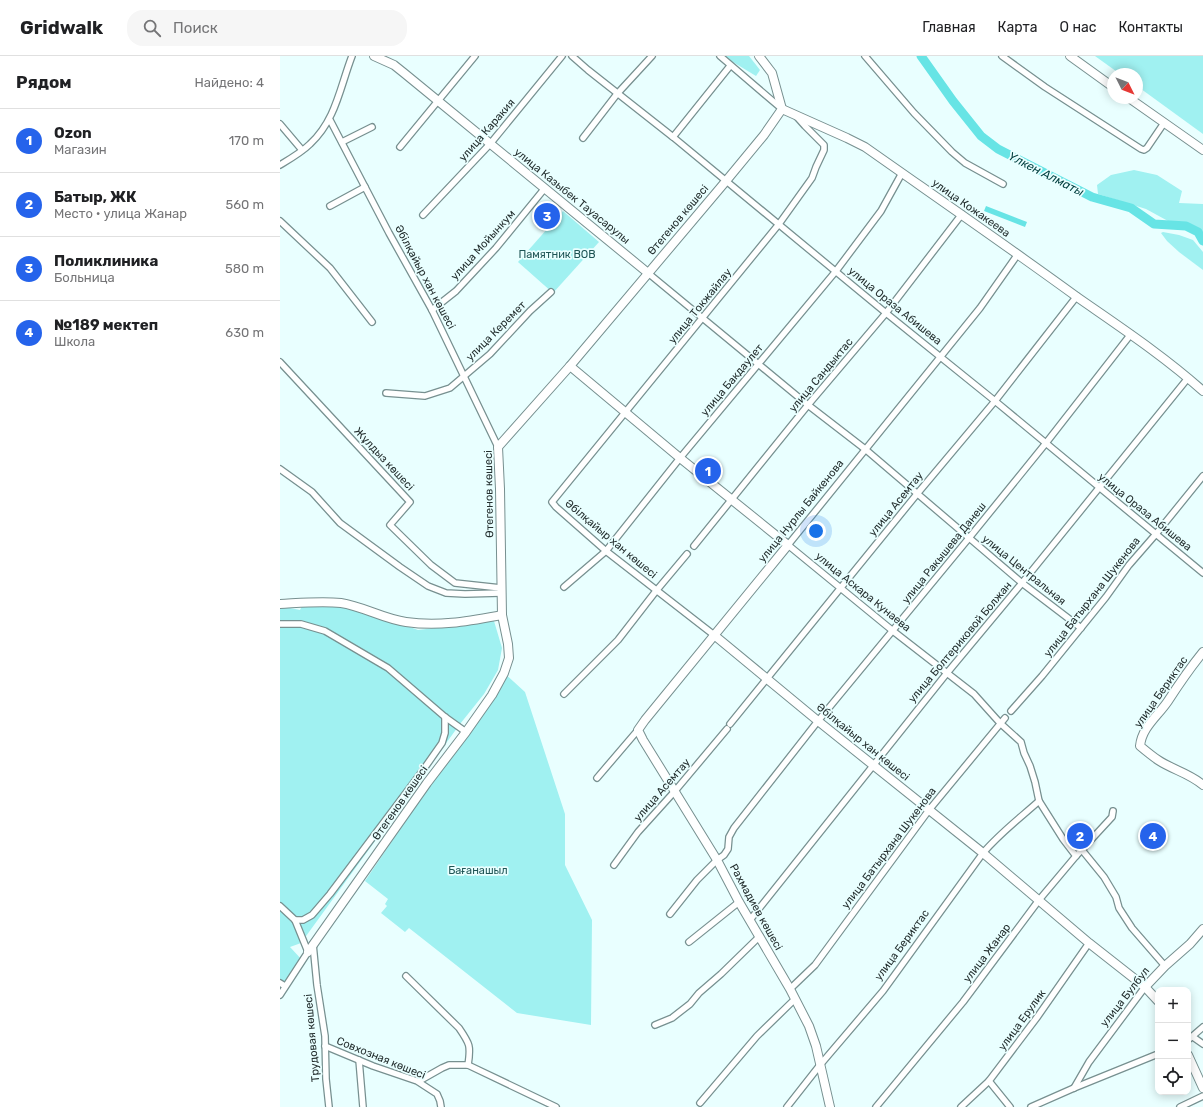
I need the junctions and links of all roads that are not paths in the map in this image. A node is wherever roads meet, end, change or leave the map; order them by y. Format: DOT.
graph roads {
  1 [pos="352,56"];
  2 [pos="374,56"];
  3 [pos="475,56"];
  4 [pos="562,56"];
  5 [pos="572,56"];
  6 [pos="652,56"];
  7 [pos="720,56"];
  8 [pos="758,56"];
  9 [pos="865,56"];
  10 [pos="1002,56"];
  11 [pos="1070,56"];
  12 [pos="385,58"];
  13 [pos="730,66"];
  14 [pos="1107,83"];
  15 [pos="617,94"];
  16 [pos="438,100"];
  17 [pos="1137,104"];
  18 [pos="782,109"];
  19 [pos="797,116"];
  20 [pos="330,120"];
  21 [pos="1164,123"];
  22 [pos="280,124"];
  23 [pos="372,127"];
  24 [pos="673,137"];
  25 [pos="583,138"];
  26 [pos="342,142"];
  27 [pos="490,144"];
  28 [pos="400,147"];
  29 [pos="302,150"];
  30 [pos="1203,150"];
  31 [pos="280,165"];
  32 [pos="902,173"];
  33 [pos="726,181"];
  34 [pos="1003,184"];
  35 [pos="365,187"];
  36 [pos="545,188"];
  37 [pos="330,206"];
  38 [pos="962,214"];
  39 [pos="423,215"];
  40 [pos="280,221"];
  41 [pos="779,224"];
  42 [pos="1018,254"];
  43 [pos="836,271"];
  44 [pos="648,273"];
  45 [pos="551,292"];
  46 [pos="1077,296"];
  47 [pos="432,310"];
  48 [pos="886,313"];
  49 [pos="703,318"];
  50 [pos="372,322"];
  51 [pos="1130,334"];
  52 [pos="940,356"];
  53 [pos="280,362"];
  54 [pos="758,364"];
  55 [pos="570,366"];
  56 [pos="464,376"];
  57 [pos="1188,378"];
  58 [pos="1203,391"];
  59 [pos="386,392"];
  60 [pos="995,401"];
  61 [pos="808,405"];
  62 [pos="626,413"];
  63 [pos="1046,443"];
  64 [pos="498,447"];
  65 [pos="865,449"];
  66 [pos="680,458"];
  67 [pos="280,469"];
  68 [pos="1203,476"];
  69 [pos="1099,488"];
  70 [pos="917,494"];
  71 [pos="732,500"];
  72 [pos="552,502"];
  73 [pos="1156,534"];
  74 [pos="970,538"];
  75 [pos="788,544"];
  76 [pos="694,546"];
  77 [pos="606,551"];
  78 [pos="687,554"];
  79 [pos="1203,573"];
  80 [pos="1022,583"];
  81 [pos="564,587"];
  82 [pos="841,588"];
  83 [pos="501,590"];
  84 [pos="656,591"];
  85 [pos="280,604"];
  86 [pos="502,614"];
  87 [pos="280,624"];
  88 [pos="1080,628"];
  89 [pos="893,631"];
  90 [pos="714,635"];
  91 [pos="1203,652"];
  92 [pos="947,673"];
  93 [pos="768,679"];
  94 [pos="564,694"];
  95 [pos="1011,711"];
  96 [pos="445,716"];
  97 [pos="1005,718"];
  98 [pos="818,720"];
  99 [pos="1000,723"];
  100 [pos="638,730"];
  101 [pos="466,732"];
  102 [pos="873,765"];
  103 [pos="597,778"];
  104 [pos="1202,782"];
  105 [pos="675,791"];
  106 [pos="1039,801"];
  107 [pos="929,810"];
  108 [pos="1113,811"];
  109 [pos="1082,850"];
  110 [pos="983,853"];
  111 [pos="1076,856"];
  112 [pos="717,860"];
  113 [pos="614,865"];
  114 [pos="1039,900"];
  115 [pos="739,902"];
  116 [pos="280,906"];
  117 [pos="670,914"];
  118 [pos="296,920"];
  119 [pos="750,920"];
  120 [pos="1203,929"];
  121 [pos="760,936"];
  122 [pos="689,942"];
  123 [pos="1089,943"];
  124 [pos="313,944"];
  125 [pos="308,952"];
  126 [pos="1164,966"];
  127 [pos="406,976"];
  128 [pos="283,985"];
  129 [pos="1144,987"];
  130 [pos="790,990"];
  131 [pos="280,995"];
  132 [pos="1155,998"];
  133 [pos="795,999"];
  134 [pos="655,1025"];
  135 [pos="1203,1027"];
  136 [pos="1191,1037"];
  137 [pos="1191,1038"];
  138 [pos="1203,1044"];
  139 [pos="325,1046"];
  140 [pos="1155,1055"];
  141 [pos="1190,1059"];
  142 [pos="358,1060"];
  143 [pos="468,1065"];
  144 [pos="820,1065"];
  145 [pos="419,1081"];
  146 [pos="989,1081"];
  147 [pos="1074,1088"];
  148 [pos="1203,1088"];
  149 [pos="1203,1096"];
  150 [pos="700,1103"];
  151 [pos="329,1107"];
  152 [pos="363,1107"];
  153 [pos="441,1107"];
  154 [pos="556,1107"];
  155 [pos="787,1107"];
  156 [pos="830,1107"];
  157 [pos="876,1107"];
  158 [pos="961,1107"];
  159 [pos="1010,1107"];
  160 [pos="1031,1107"];
  161 [pos="1180,1107"];
  1 -- 20 [label="street"];
  2 -- 12 [label="street, улица Казыбек Тауасарулы"];
  3 -- 16 [label="street"];
  4 -- 27 [label="street, улица Каракия"];
  5 -- 15 [label="street, улица Ораза Абишева"];
  6 -- 15 [label="street"];
  7 -- 13 [label="street, улица Кожакеева"];
  8 -- 18 [label="street"];
  9 -- 34 [label="street"];
  10 -- 21 [label="street"];
  11 -- 14 [label="street"];
  12 -- 16 [label="street, улица Казыбек Тауасарулы"];
  13 -- 18 [label="street, улица Кожакеева"];
  13 -- 24 [label="street"];
  15 -- 24 [label="street, улица Ораза Абишева"];
  15 -- 25 [label="street"];
  16 -- 27 [label="street, улица Казыбек Тауасарулы"];
  16 -- 28 [label="street"];
  17 -- 21 [label="street"];
  18 -- 19 [label="street, улица Кожакеева"];
  18 -- 33 [label="street, Өтегенов көшесі"];
  19 -- 32 [label="street, улица Кожакеева"];
  19 -- 41 [label="street, улица Токжайлау"];
  20 -- 26 [label="street, Әбілқайыр хан көшесі"];
  20 -- 29 [label="street"];
  21 -- 30 [label="street"];
  22 -- 29 [label="street"];
  23 -- 26 [label="street"];
  24 -- 33 [label="street, улица Ораза Абишева"];
  26 -- 35 [label="street, Әбілқайыр хан көшесі"];
  27 -- 36 [label="street, улица Казыбек Тауасарулы"];
  27 -- 39 [label="street, улица Каракия"];
  29 -- 31 [label="street"];
  32 -- 38 [label="street, улица Кожакеева"];
  32 -- 43 [label="street, улица Бакдаулет"];
  33 -- 41 [label="street, улица Ораза Абишева"];
  33 -- 44 [label="street, Өтегенов көшесі"];
  35 -- 37 [label="street"];
  35 -- 47 [label="street, Әбілқайыр хан көшесі"];
  36 -- 44 [label="street, улица Казыбек Тауасарулы"];
  36 -- 47 [label="street, улица Мойынкум"];
  38 -- 42 [label="street, улица Кожакеева"];
  38 -- 48 [label="street, улица Сандыктас"];
  40 -- 50 [label="street"];
  41 -- 43 [label="street, улица Ораза Абишева"];
  41 -- 49 [label="street, улица Токжайлау"];
  42 -- 46 [label="street, улица Кожакеева"];
  42 -- 52 [label="street, улица Нурлы Байкенова"];
  43 -- 48 [label="street, улица Ораза Абишева"];
  43 -- 54 [label="street, улица Бакдаулет"];
  44 -- 49 [label="street, улица Казыбек Тауасарулы"];
  44 -- 55 [label="street, Өтегенов көшесі"];
  45 -- 56 [label="street, улица Керемет"];
  46 -- 51 [label="street, улица Кожакеева"];
  46 -- 60 [label="street, улица Асемтау"];
  47 -- 56 [label="street, Әбілқайыр хан көшесі"];
  48 -- 52 [label="street, улица Ораза Абишева"];
  48 -- 61 [label="street, улица Сандыктас"];
  49 -- 54 [label="street, улица Казыбек Тауасарулы"];
  49 -- 62 [label="street, улица Токжайлау"];
  51 -- 57 [label="street, улица Кожакеева"];
  51 -- 63 [label="street, улица Ракышева Данеш"];
  52 -- 60 [label="street, улица Ораза Абишева"];
  52 -- 65 [label="street, улица Нурлы Байкенова"];
  53 -- 83 [label="street, Жұлдыз көшесі"];
  54 -- 61 [label="street, улица Казыбек Тауасарулы"];
  54 -- 66 [label="street, улица Бакдаулет"];
  55 -- 62 [label="street, улица Аскара Кунаева"];
  55 -- 64 [label="street, Өтегенов көшесі"];
  56 -- 59 [label="street, улица Керемет"];
  56 -- 64 [label="street, Әбілқайыр хан көшесі"];
  57 -- 58 [label="street, улица Кожакеева"];
  57 -- 69 [label="street, улица Болтериковой Болжан"];
  60 -- 63 [label="street, улица Ораза Абишева"];
  60 -- 70 [label="street, улица Асемтау"];
  61 -- 65 [label="street, улица Казыбек Тауасарулы"];
  61 -- 71 [label="street, улица Сандыктас"];
  62 -- 66 [label="street, улица Аскара Кунаева"];
  62 -- 72 [label="street, улица Токжайлау"];
  63 -- 69 [label="street, улица Ораза Абишева"];
  63 -- 74 [label="street, улица Ракышева Данеш"];
  64 -- 83 [label="street, Өтегенов көшесі"];
  65 -- 70 [label="street, улица Центральная"];
  65 -- 75 [label="street, улица Нурлы Байкенова"];
  66 -- 71 [label="street, улица Аскара Кунаева"];
  66 -- 77 [label="street, улица Бакдаулет"];
  67 -- 83 [label="street"];
  68 -- 73 [label="street, улица Батырхана Шукенова"];
  69 -- 73 [label="street, улица Ораза Абишева"];
  69 -- 80 [label="street, улица Болтериковой Болжан"];
  70 -- 74 [label="street, улица Центральная"];
  70 -- 82 [label="street, улица Асемтау"];
  71 -- 75 [label="street, улица Аскара Кунаева"];
  71 -- 76 [label="street, улица Сандыктас"];
  72 -- 77 [label="street, Әбілқайыр хан көшесі"];
  73 -- 79 [label="street, улица Ораза Абишева"];
  73 -- 88 [label="street, улица Батырхана Шукенова"];
  74 -- 80 [label="street, улица Центральная"];
  74 -- 89 [label="street, улица Ракышева Данеш"];
  75 -- 82 [label="street, улица Аскара Кунаева"];
  75 -- 90 [label="street, улица Нурлы Байкенова"];
  77 -- 81 [label="street, улица Бакдаулет"];
  77 -- 84 [label="street, Әбілқайыр хан көшесі"];
  78 -- 84 [label="street"];
  80 -- 88 [label="street, улица Центральная"];
  80 -- 92 [label="street, улица Болтериковой Болжан"];
  82 -- 89 [label="street, улица Аскара Кунаева"];
  82 -- 93 [label="street, улица Асемтау"];
  83 -- 86 [label="street, Өтегенов көшесі"];
  84 -- 90 [label="street, Әбілқайыр хан көшесі"];
  84 -- 94 [label="street"];
  85 -- 86 [label="street"];
  86 -- 101 [label="street, Өтегенов көшесі"];
  87 -- 96 [label="street"];
  88 -- 95 [label="street, улица Батырхана Шукенова"];
  89 -- 92 [label="street, улица Аскара Кунаева"];
  89 -- 98 [label="street, улица Ракышева Данеш"];
  90 -- 93 [label="street, Әбілқайыр хан көшесі"];
  90 -- 100 [label="street, улица Нурлы Байкенова"];
  91 -- 104 [label="street, улица Бериктас"];
  92 -- 99 [label="street, улица Аскара Кунаева"];
  92 -- 102 [label="street, улица Болтериковой Болжан"];
  93 -- 98 [label="street, Әбілқайыр хан көшесі"];
  93 -- 105 [label="street, улица Асемтау"];
  96 -- 101 [label="street"];
  96 -- 118 [label="street"];
  97 -- 99 [label="street, улица Батырхана Шукенова"];
  98 -- 102 [label="street, Әбілқайыр хан көшесі"];
  98 -- 112 [label="street, улица Ракышева Данеш"];
  99 -- 106 [label="street, улица Аскара Кунаева"];
  99 -- 107 [label="street, улица Батырхана Шукенова"];
  100 -- 103 [label="street, улица Нурлы Байкенова"];
  100 -- 105 [label="street, Рахмадиев көшесі"];
  101 -- 124 [label="street, Өтегенов көшесі"];
  102 -- 107 [label="street, Әбілқайыр хан көшесі"];
  102 -- 119 [label="street, улица Болтериковой Болжан"];
  105 -- 112 [label="street, Рахмадиев көшесі"];
  105 -- 113 [label="street, улица Асемтау"];
  106 -- 110 [label="street, улица Бериктас"];
  106 -- 111 [label="street, улица Аскара Кунаева"];
  107 -- 110 [label="street, Әбілқайыр хан көшесі"];
  107 -- 130 [label="street, улица Батырхана Шукенова"];
  108 -- 109 [label="street, улица Жанар"];
  109 -- 111 [label="street, улица Жанар"];
  109 -- 126 [label="street"];
  110 -- 114 [label="street, Әбілқайыр хан көшесі"];
  110 -- 144 [label="street, улица Бериктас"];
  111 -- 114 [label="street, улица Жанар"];
  112 -- 115 [label="street, Рахмадиев көшесі"];
  112 -- 117 [label="street, улица Ракышева Данеш"];
  114 -- 123 [label="street, Әбілқайыр хан көшесі"];
  114 -- 157 [label="street, улица Жанар"];
  115 -- 119 [label="street, Рахмадиев көшесі"];
  115 -- 122 [label="street"];
  116 -- 118 [label="street"];
  118 -- 125 [label="street"];
  119 -- 121 [label="street, Рахмадиев көшесі"];
  120 -- 126 [label="street, улица Булбул"];
  121 -- 130 [label="street, Рахмадиев көшесі"];
  121 -- 134 [label="street"];
  123 -- 129 [label="street, Әбілқайыр хан көшесі"];
  123 -- 146 [label="street, улица Ерулик"];
  124 -- 125 [label="street, Өтегенов көшесі"];
  124 -- 139 [label="street, Трудовая көшесі"];
  125 -- 128 [label="street"];
  126 -- 129 [label="street, улица Булбул"];
  127 -- 143 [label="street"];
  128 -- 131 [label="street"];
  129 -- 132 [label="street, Әбілқайыр хан көшесі"];
  129 -- 147 [label="street, улица Булбул"];
  130 -- 133 [label="street, Рахмадиев көшесі"];
  133 -- 144 [label="street, Рахмадиев көшесі"];
  133 -- 150 [label="street"];
  135 -- 136 [label="street"];
  137 -- 138 [label="street"];
  139 -- 142 [label="street, Совхозная көшесі"];
  139 -- 151 [label="street, Трудовая көшесі"];
  140 -- 147 [label="street"];
  141 -- 148 [label="street"];
  142 -- 145 [label="street, Совхозная көшесі"];
  142 -- 152 [label="street"];
  143 -- 145 [label="street"];
  143 -- 154 [label="street"];
  144 -- 155 [label="street, улица Бериктас"];
  144 -- 156 [label="street, Рахмадиев көшесі"];
  145 -- 153 [label="street, Совхозная көшесі"];
  146 -- 158 [label="street, улица Ерулик"];
  146 -- 159 [label="street"];
  147 -- 160 [label="street"];
  149 -- 161 [label="street"];
}
